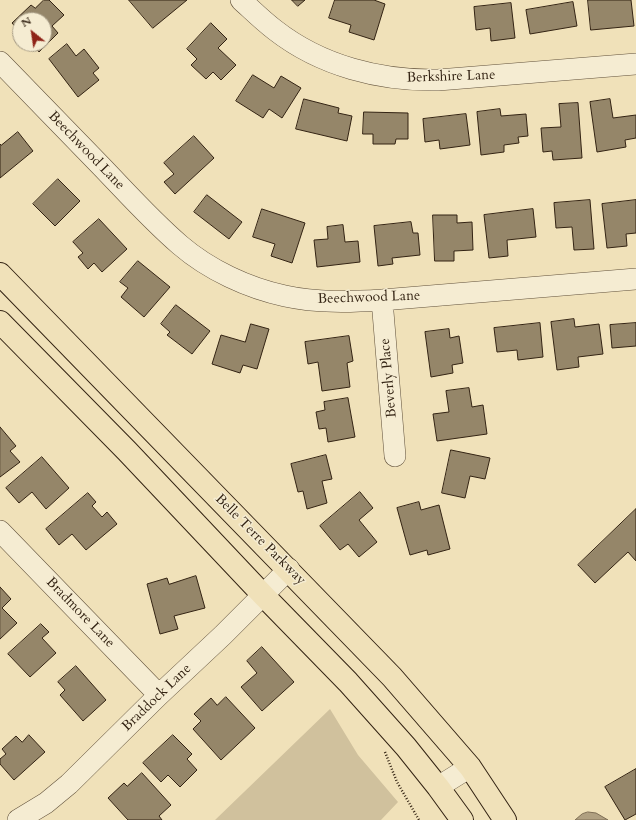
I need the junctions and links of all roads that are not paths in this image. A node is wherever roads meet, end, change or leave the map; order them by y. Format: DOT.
graph roads {
  1 [pos="241,0"];
  2 [pos="0,62"];
  3 [pos="636,64"];
  4 [pos="0,274"];
  5 [pos="636,279"];
  6 [pos="382,300"];
  7 [pos="0,322"];
  8 [pos="395,456"];
  9 [pos="0,531"];
  10 [pos="289,569"];
  11 [pos="263,595"];
  12 [pos="159,695"];
  13 [pos="470,767"];
  14 [pos="438,787"];
  15 [pos="18,820"];
  16 [pos="462,820"];
  17 [pos="505,820"];
  1 -- 3 [label="street, Berkshire Lane"];
  2 -- 6 [label="street, Beechwood Lane"];
  4 -- 10 [label="main road, Belle Terre Parkway"];
  5 -- 6 [label="street, Beechwood Lane"];
  6 -- 8 [label="street, Beverly Place"];
  7 -- 11 [label="main road"];
  9 -- 12 [label="street, Bradmore Lane"];
  10 -- 11 [label="street, Braddock Lane"];
  10 -- 13 [label="main road, Belle Terre Parkway"];
  11 -- 12 [label="street, Braddock Lane"];
  11 -- 14 [label="main road"];
  12 -- 15 [label="street, Braddock Lane"];
  13 -- 14 [label="street"];
  13 -- 17 [label="main road, Belle Terre Parkway"];
  14 -- 16 [label="main road"];
}
